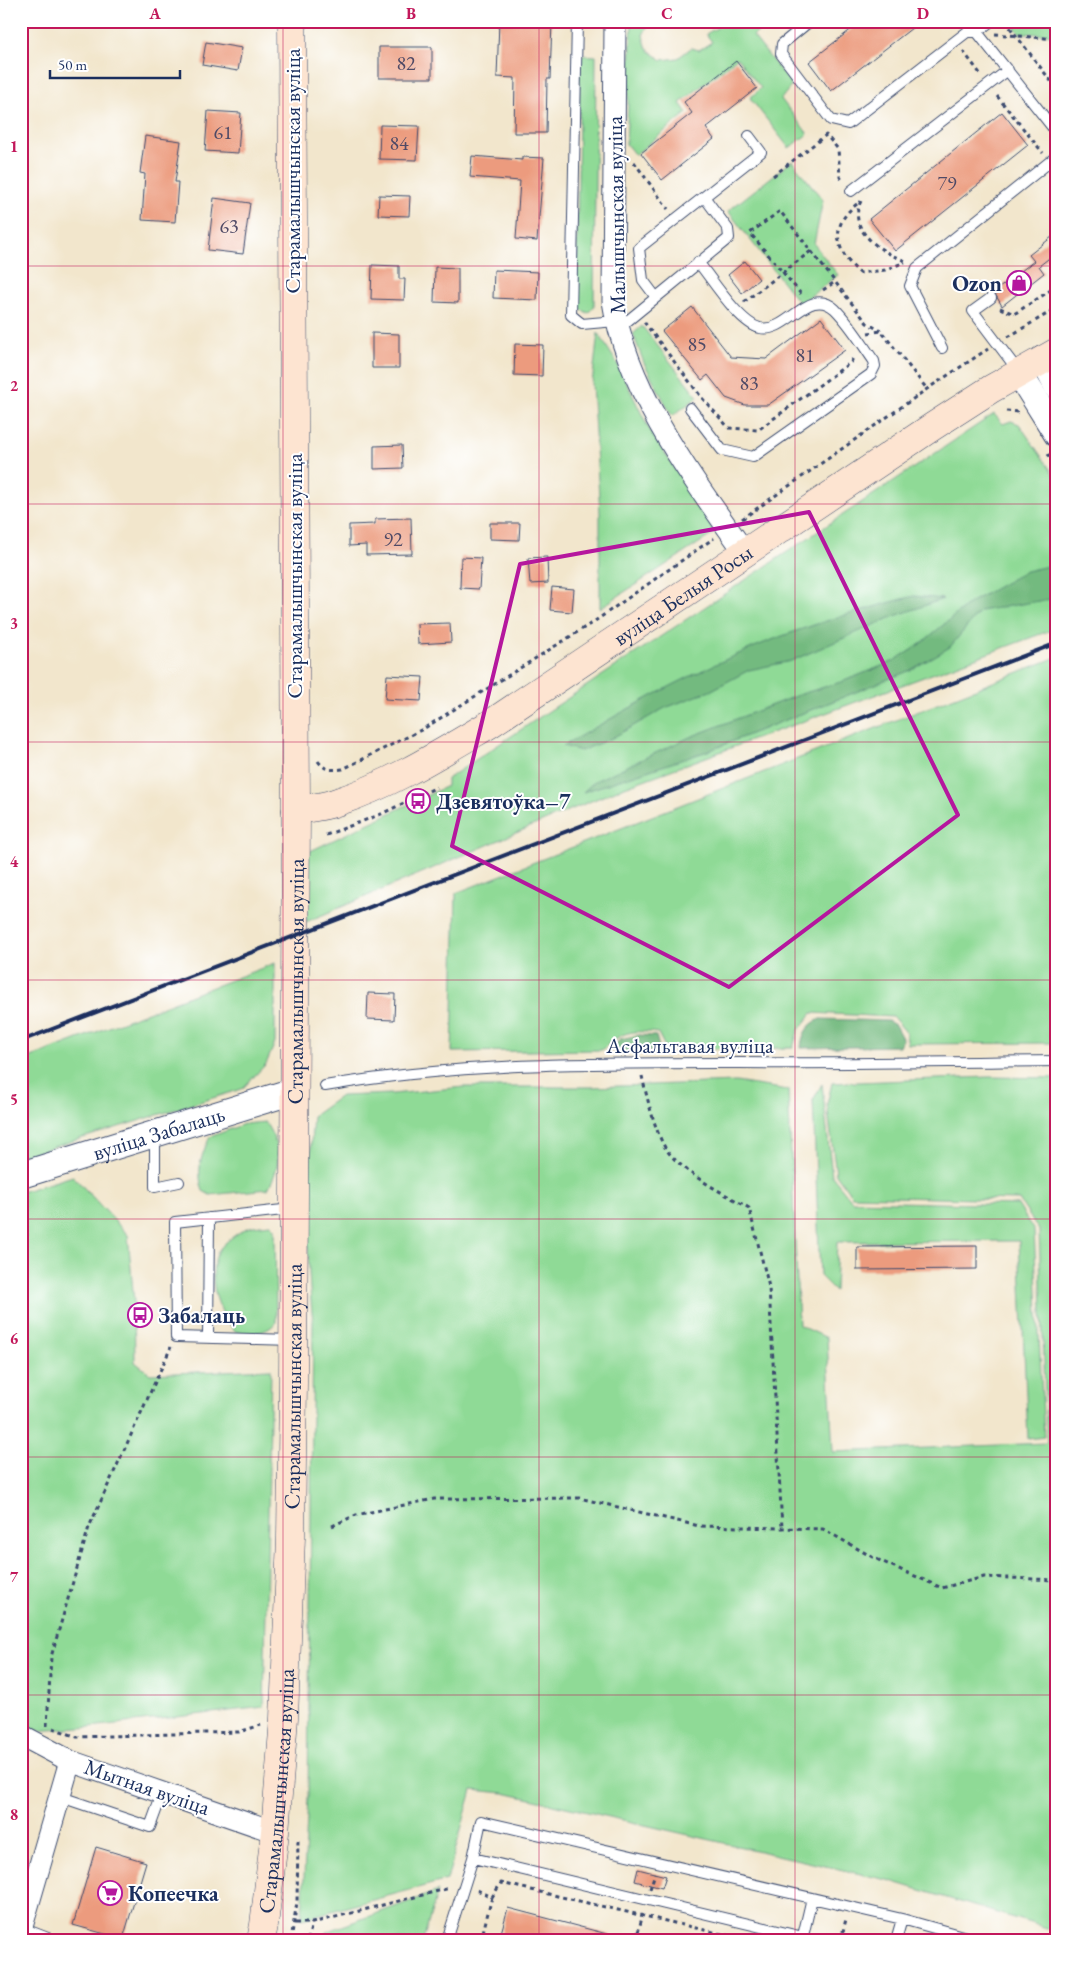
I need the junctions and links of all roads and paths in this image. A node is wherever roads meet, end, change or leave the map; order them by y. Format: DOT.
graph roads {
  1 [pos="292,21"];
  2 [pos="577,21"];
  3 [pos="615,21"];
  4 [pos="810,21"];
  5 [pos="991,21"];
  6 [pos="1005,21"];
  7 [pos="977,32"];
  8 [pos="1016,37"];
  9 [pos="1057,39"];
  10 [pos="955,41"];
  11 [pos="1008,70"];
  12 [pos="989,84"];
  13 [pos="1057,89"];
  14 [pos="998,96"];
  15 [pos="990,102"];
  16 [pos="1053,119"];
  17 [pos="1057,133"];
  18 [pos="749,136"];
  19 [pos="629,155"];
  20 [pos="1057,156"];
  21 [pos="1036,159"];
  22 [pos="774,176"];
  23 [pos="851,191"];
  24 [pos="867,196"];
  25 [pos="705,198"];
  26 [pos="860,202"];
  27 [pos="676,220"];
  28 [pos="811,251"];
  29 [pos="914,255"];
  30 [pos="907,261"];
  31 [pos="698,262"];
  32 [pos="782,272"];
  33 [pos="835,282"];
  34 [pos="1057,286"];
  35 [pos="821,291"];
  36 [pos="655,296"];
  37 [pos="803,297"];
  38 [pos="991,298"];
  39 [pos="743,303"];
  40 [pos="1057,308"];
  41 [pos="649,314"];
  42 [pos="639,316"];
  43 [pos="623,326"];
  44 [pos="881,331"];
  45 [pos="858,338"];
  46 [pos="997,344"];
  47 [pos="942,348"];
  48 [pos="855,353"];
  49 [pos="1050,356"];
  50 [pos="1019,373"];
  51 [pos="1057,386"];
  52 [pos="926,390"];
  53 [pos="702,398"];
  54 [pos="690,408"];
  55 [pos="1057,434"];
  56 [pos="728,529"];
  57 [pos="746,554"];
  58 [pos="315,756"];
  59 [pos="437,786"];
  60 [pos="296,810"];
  61 [pos="326,835"];
  62 [pos="1057,1061"];
  63 [pos="639,1063"];
  64 [pos="325,1086"];
  65 [pos="294,1091"];
  66 [pos="155,1134"];
  67 [pos="21,1175"];
  68 [pos="180,1182"];
  69 [pos="293,1209"];
  70 [pos="209,1218"];
  71 [pos="176,1338"];
  72 [pos="208,1338"];
  73 [pos="294,1340"];
  74 [pos="332,1526"];
  75 [pos="782,1528"];
  76 [pos="1057,1580"];
  77 [pos="284,1718"];
  78 [pos="21,1735"];
  79 [pos="70,1761"];
  80 [pos="162,1794"];
  81 [pos="61,1797"];
  82 [pos="275,1832"];
  83 [pos="473,1858"];
  84 [pos="658,1862"];
  85 [pos="464,1884"];
  86 [pos="492,1896"];
  87 [pos="812,1898"];
  88 [pos="647,1900"];
  89 [pos="297,1902"];
  90 [pos="849,1906"];
  91 [pos="643,1916"];
  92 [pos="902,1919"];
  93 [pos="312,1923"];
  94 [pos="295,1924"];
  95 [pos="22,1929"];
  96 [pos="802,1938"];
  97 [pos="53,1940"];
  98 [pos="260,1940"];
  99 [pos="291,1940"];
  100 [pos="308,1940"];
  101 [pos="446,1940"];
  102 [pos="481,1940"];
  103 [pos="636,1940"];
  104 [pos="748,1940"];
  105 [pos="841,1940"];
  106 [pos="896,1940"];
  107 [pos="977,1940"];
  1 -- 60 [label="main road, Старамалышчынская вуліца"];
  2 -- 43 [label="lane"];
  3 -- 43 [label="street, Малышчынская вуліца"];
  4 -- 10 [label="lane"];
  5 -- 7 [label="lane"];
  6 -- 8 [label="path"];
  7 -- 8 [label="path"];
  7 -- 10 [label="lane"];
  7 -- 11 [label="lane"];
  8 -- 9 [label="path"];
  8 -- 13 [label="path"];
  10 -- 12 [label="path"];
  11 -- 12 [label="lane"];
  11 -- 16 [label="lane"];
  12 -- 14 [label="path"];
  12 -- 23 [label="lane"];
  14 -- 15 [label="path"];
  14 -- 21 [label="path"];
  16 -- 17 [label="lane"];
  18 -- 25 [label="lane"];
  19 -- 27 [label="path"];
  20 -- 47 [label="lane"];
  22 -- 23 [label="path"];
  23 -- 26 [label="path"];
  24 -- 26 [label="path"];
  25 -- 27 [label="lane"];
  25 -- 31 [label="lane"];
  26 -- 30 [label="path"];
  26 -- 30 [label="path"];
  27 -- 36 [label="lane"];
  28 -- 32 [label="path"];
  28 -- 32 [label="path"];
  28 -- 33 [label="path"];
  29 -- 30 [label="path"];
  31 -- 36 [label="lane"];
  31 -- 45 [label="lane"];
  32 -- 37 [label="path"];
  32 -- 39 [label="path"];
  33 -- 35 [label="path"];
  33 -- 44 [label="path"];
  34 -- 38 [label="path"];
  36 -- 42 [label="lane"];
  38 -- 46 [label="lane"];
  40 -- 46 [label="path"];
  41 -- 42 [label="path"];
  42 -- 43 [label="lane"];
  42 -- 43 [label="path"];
  42 -- 53 [label="path"];
  43 -- 56 [label="street, Малышчынская вуліца"];
  44 -- 45 [label="path"];
  44 -- 52 [label="path"];
  45 -- 54 [label="lane"];
  46 -- 50 [label="lane"];
  46 -- 52 [label="path"];
  48 -- 53 [label="path"];
  49 -- 50 [label="main road, вуліца Белыя Росы"];
  49 -- 51 [label="street"];
  50 -- 55 [label="street"];
  50 -- 57 [label="main road, вуліца Белыя Росы"];
  52 -- 56 [label="path"];
  53 -- 54 [label="path"];
  56 -- 57 [label="street, Малышчынская вуліца"];
  56 -- 58 [label="path"];
  57 -- 60 [label="main road, вуліца Белыя Росы"];
  59 -- 61 [label="path"];
  60 -- 65 [label="main road, Старамалышчынская вуліца"];
  62 -- 63 [label="lane, Асфальтавая вуліца"];
  63 -- 64 [label="lane, Асфальтавая вуліца"];
  63 -- 75 [label="path"];
  65 -- 66 [label="street, вуліца Забалаць"];
  65 -- 69 [label="main road, Старамалышчынская вуліца"];
  66 -- 67 [label="street, вуліца Забалаць"];
  66 -- 68 [label="lane"];
  69 -- 70 [label="lane"];
  69 -- 73 [label="main road, Старамалышчынская вуліца"];
  70 -- 71 [label="lane"];
  70 -- 72 [label="lane"];
  71 -- 72 [label="lane"];
  71 -- 77 [label="path"];
  72 -- 73 [label="lane"];
  73 -- 77 [label="main road, Старамалышчынская вуліца"];
  74 -- 75 [label="path"];
  75 -- 76 [label="path"];
  77 -- 82 [label="main road, Старамалышчынская вуліца"];
  78 -- 79 [label="street, Мытная вуліца"];
  79 -- 80 [label="street, Мытная вуліца"];
  79 -- 81 [label="street"];
  80 -- 81 [label="lane"];
  80 -- 82 [label="street, Мытная вуліца"];
  81 -- 95 [label="street"];
  82 -- 98 [label="main road, Старамалышчынская вуліца"];
  83 -- 84 [label="lane"];
  83 -- 85 [label="lane"];
  83 -- 88 [label="lane"];
  84 -- 87 [label="lane"];
  84 -- 88 [label="path"];
  85 -- 86 [label="path"];
  85 -- 93 [label="path"];
  85 -- 101 [label="lane"];
  86 -- 91 [label="path"];
  86 -- 102 [label="path"];
  87 -- 90 [label="lane"];
  87 -- 96 [label="lane"];
  88 -- 91 [label="path"];
  88 -- 96 [label="lane"];
  89 -- 94 [label="path"];
  90 -- 92 [label="lane"];
  90 -- 105 [label="path"];
  91 -- 103 [label="path"];
  91 -- 104 [label="path"];
  92 -- 106 [label="lane"];
  92 -- 107 [label="lane"];
  93 -- 94 [label="path"];
  93 -- 100 [label="path"];
  94 -- 99 [label="path"];
  95 -- 97 [label="lane"];
}
